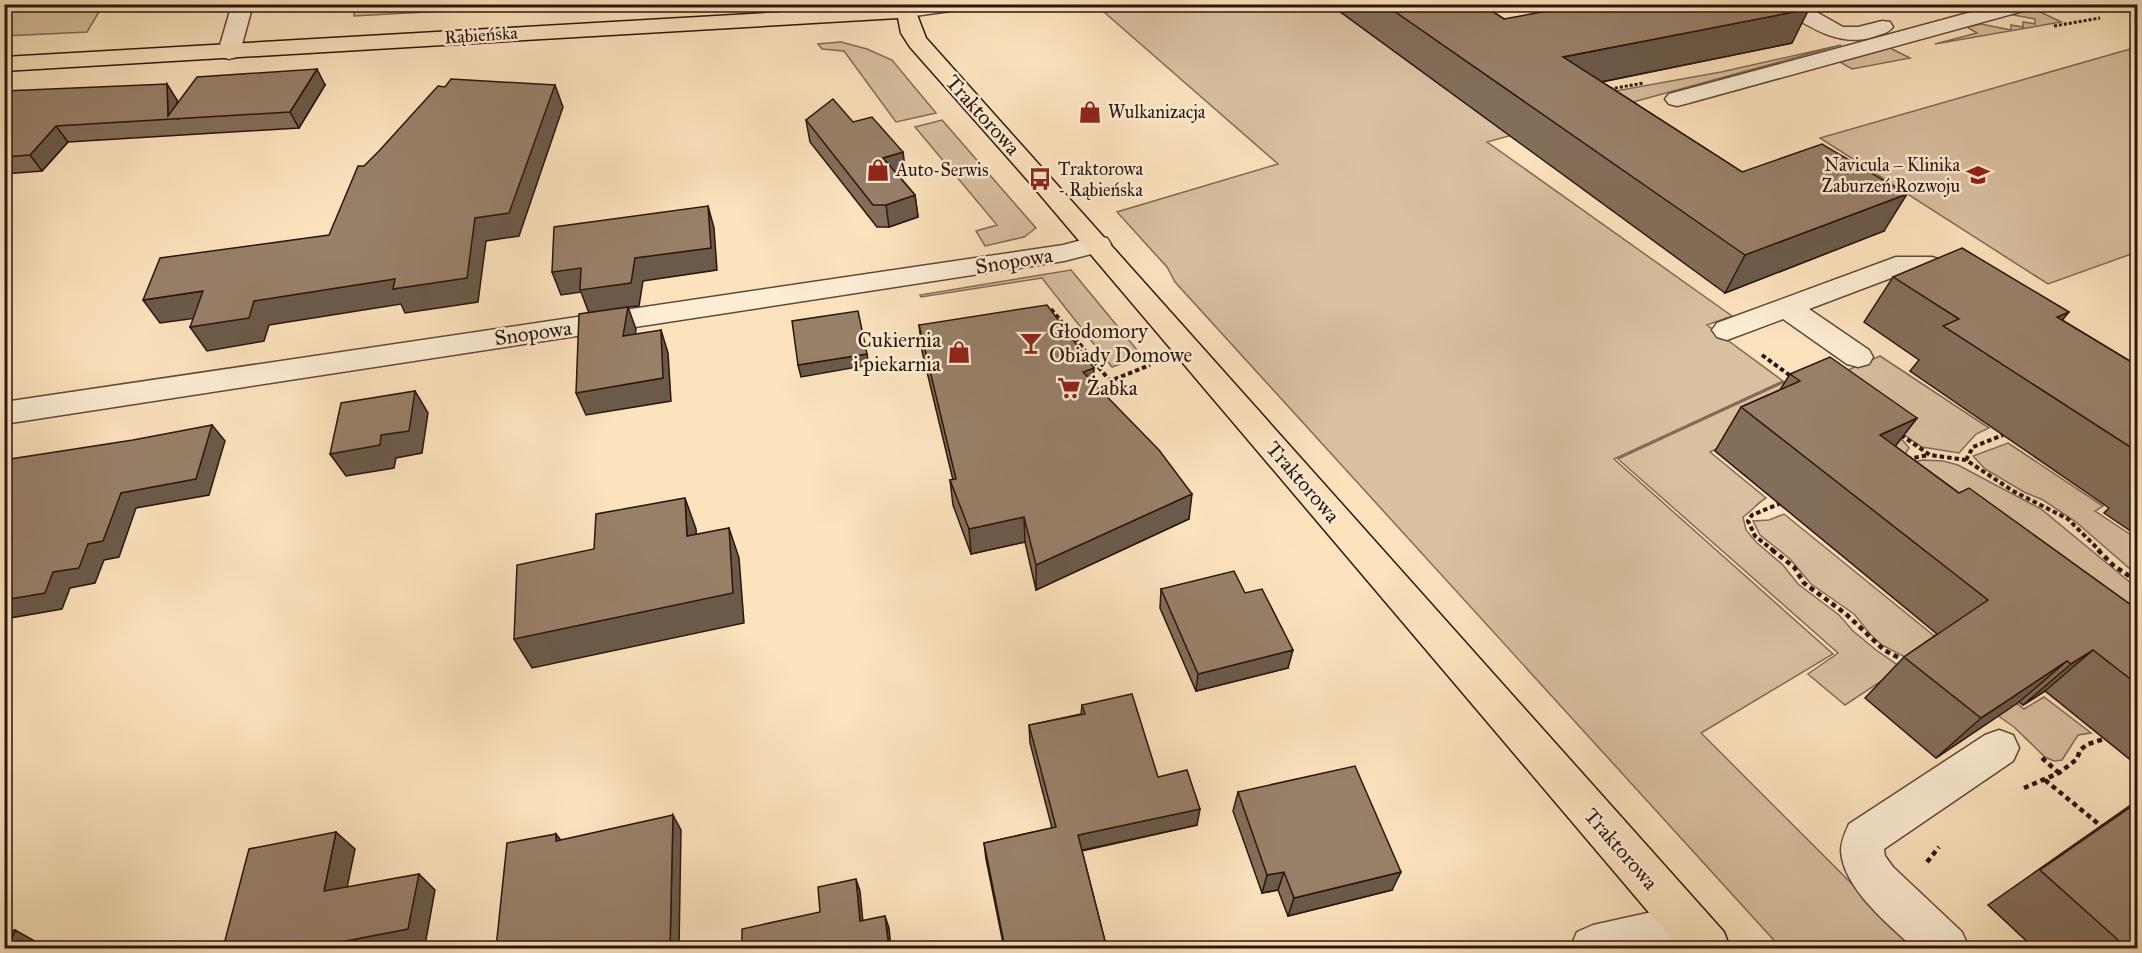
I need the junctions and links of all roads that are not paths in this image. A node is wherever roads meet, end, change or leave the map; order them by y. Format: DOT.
graph roads {
  1 [pos="243,4"];
  2 [pos="958,4"];
  3 [pos="1968,4"];
  4 [pos="2027,4"];
  5 [pos="2130,4"];
  6 [pos="910,8"];
  7 [pos="2138,8"];
  8 [pos="1781,14"];
  9 [pos="229,52"];
  10 [pos="4,64"];
  11 [pos="1677,99"];
  12 [pos="1097,244"];
  13 [pos="1987,289"];
  14 [pos="1787,308"];
  15 [pos="1727,330"];
  16 [pos="1858,357"];
  17 [pos="4,413"];
  18 [pos="1999,748"];
  19 [pos="1698,937"];
  20 [pos="1593,948"];
  21 [pos="1946,948"];
  1 -- 9 [label="street"];
  2 -- 6 [label="street, Rąbieńska"];
  3 -- 8 [label="street"];
  4 -- 11 [label="street"];
  5 -- 7 [label="street"];
  6 -- 9 [label="main road, Rąbieńska"];
  6 -- 12 [label="main road, Traktorowa"];
  9 -- 10 [label="main road, Rąbieńska"];
  12 -- 17 [label="street, Snopowa"];
  12 -- 19 [label="main road, Traktorowa"];
  13 -- 14 [label="street"];
  14 -- 15 [label="street"];
  14 -- 16 [label="street"];
  18 -- 21 [label="street"];
  19 -- 20 [label="street"];
}
